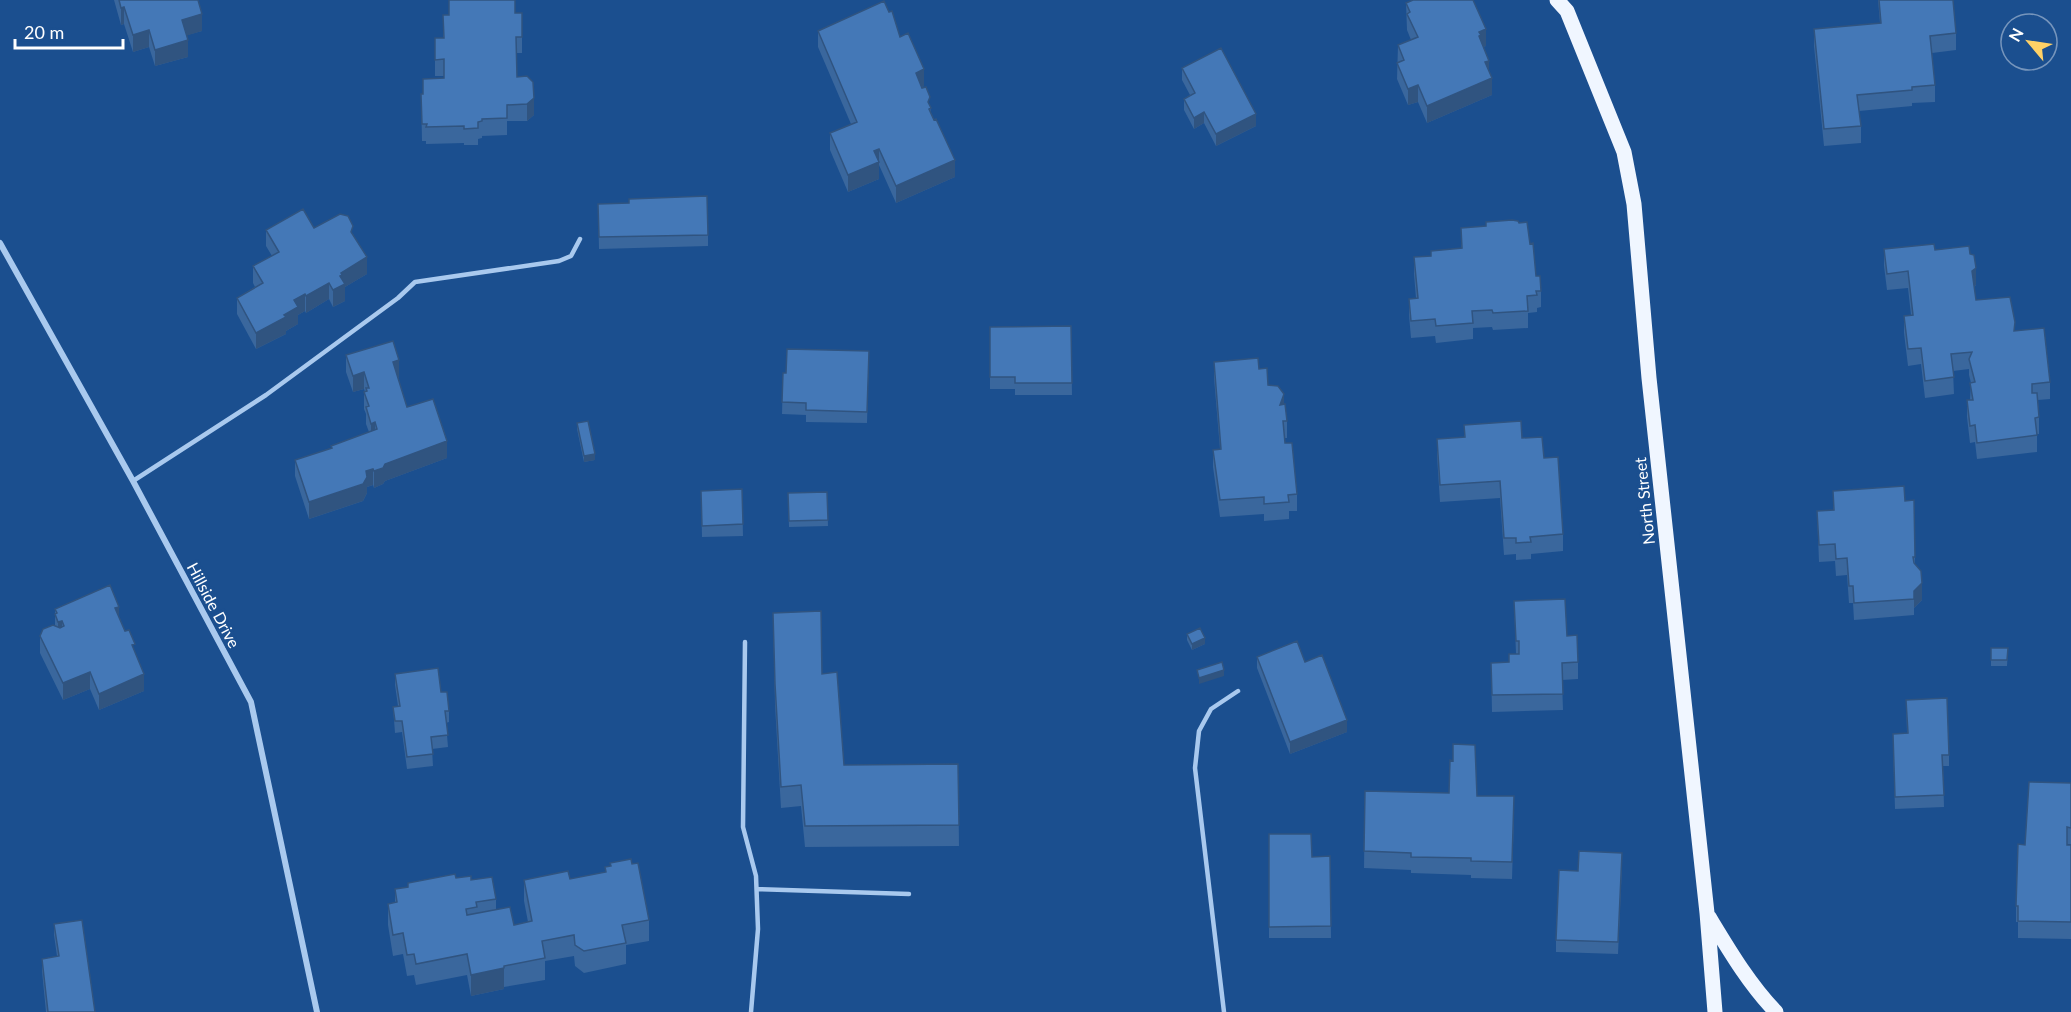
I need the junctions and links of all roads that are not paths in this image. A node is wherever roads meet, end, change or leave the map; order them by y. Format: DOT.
graph roads {
  1 [pos="1557,0"];
  2 [pos="580,239"];
  3 [pos="0,243"];
  4 [pos="133,481"];
  5 [pos="745,642"];
  6 [pos="1238,691"];
  7 [pos="757,889"];
  8 [pos="909,894"];
  9 [pos="1707,913"];
  10 [pos="317,1012"];
  11 [pos="751,1012"];
  12 [pos="1224,1012"];
  13 [pos="1715,1012"];
  14 [pos="1776,1012"];
  1 -- 9 [label="main road, North Street"];
  2 -- 4 [label="lane"];
  3 -- 4 [label="street, Hillside Drive"];
  4 -- 10 [label="street, Hillside Drive"];
  5 -- 7 [label="lane"];
  6 -- 12 [label="lane"];
  7 -- 8 [label="lane"];
  7 -- 11 [label="lane"];
  9 -- 13 [label="main road, North Street"];
  9 -- 14 [label="main road"];
}
